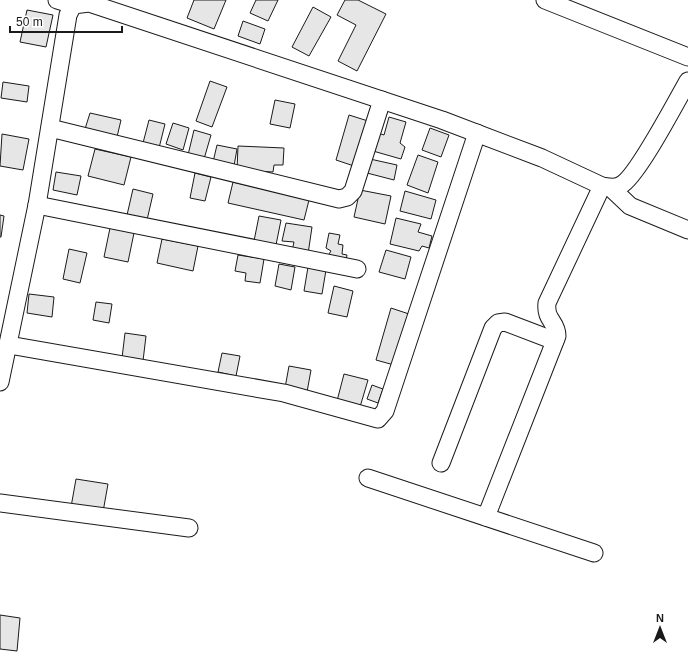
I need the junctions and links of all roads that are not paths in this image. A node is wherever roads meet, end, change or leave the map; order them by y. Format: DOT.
graph roads {
  1 [pos="544,0"];
  2 [pos="73,2"];
  3 [pos="688,57"];
  4 [pos="688,81"];
  5 [pos="382,100"];
  6 [pos="50,128"];
  7 [pos="477,133"];
  8 [pos="606,187"];
  9 [pos="37,205"];
  10 [pos="688,230"];
  11 [pos="357,269"];
  12 [pos="555,341"];
  13 [pos="9,345"];
  14 [pos="0,382"];
  15 [pos="441,463"];
  16 [pos="368,478"];
  17 [pos="0,503"];
  18 [pos="486,517"];
  19 [pos="189,528"];
  20 [pos="594,552"];
  1 -- 3 [label="street"];
  2 -- 5 [label="street"];
  2 -- 6 [label="street"];
  4 -- 8 [label="street"];
  5 -- 6 [label="street"];
  5 -- 7 [label="street"];
  6 -- 9 [label="street"];
  7 -- 8 [label="street"];
  7 -- 13 [label="street"];
  8 -- 10 [label="street"];
  8 -- 12 [label="street"];
  9 -- 11 [label="street"];
  9 -- 13 [label="street"];
  12 -- 15 [label="street"];
  12 -- 18 [label="street"];
  13 -- 14 [label="street"];
  16 -- 18 [label="street"];
  17 -- 19 [label="street"];
  18 -- 20 [label="street"];
}
